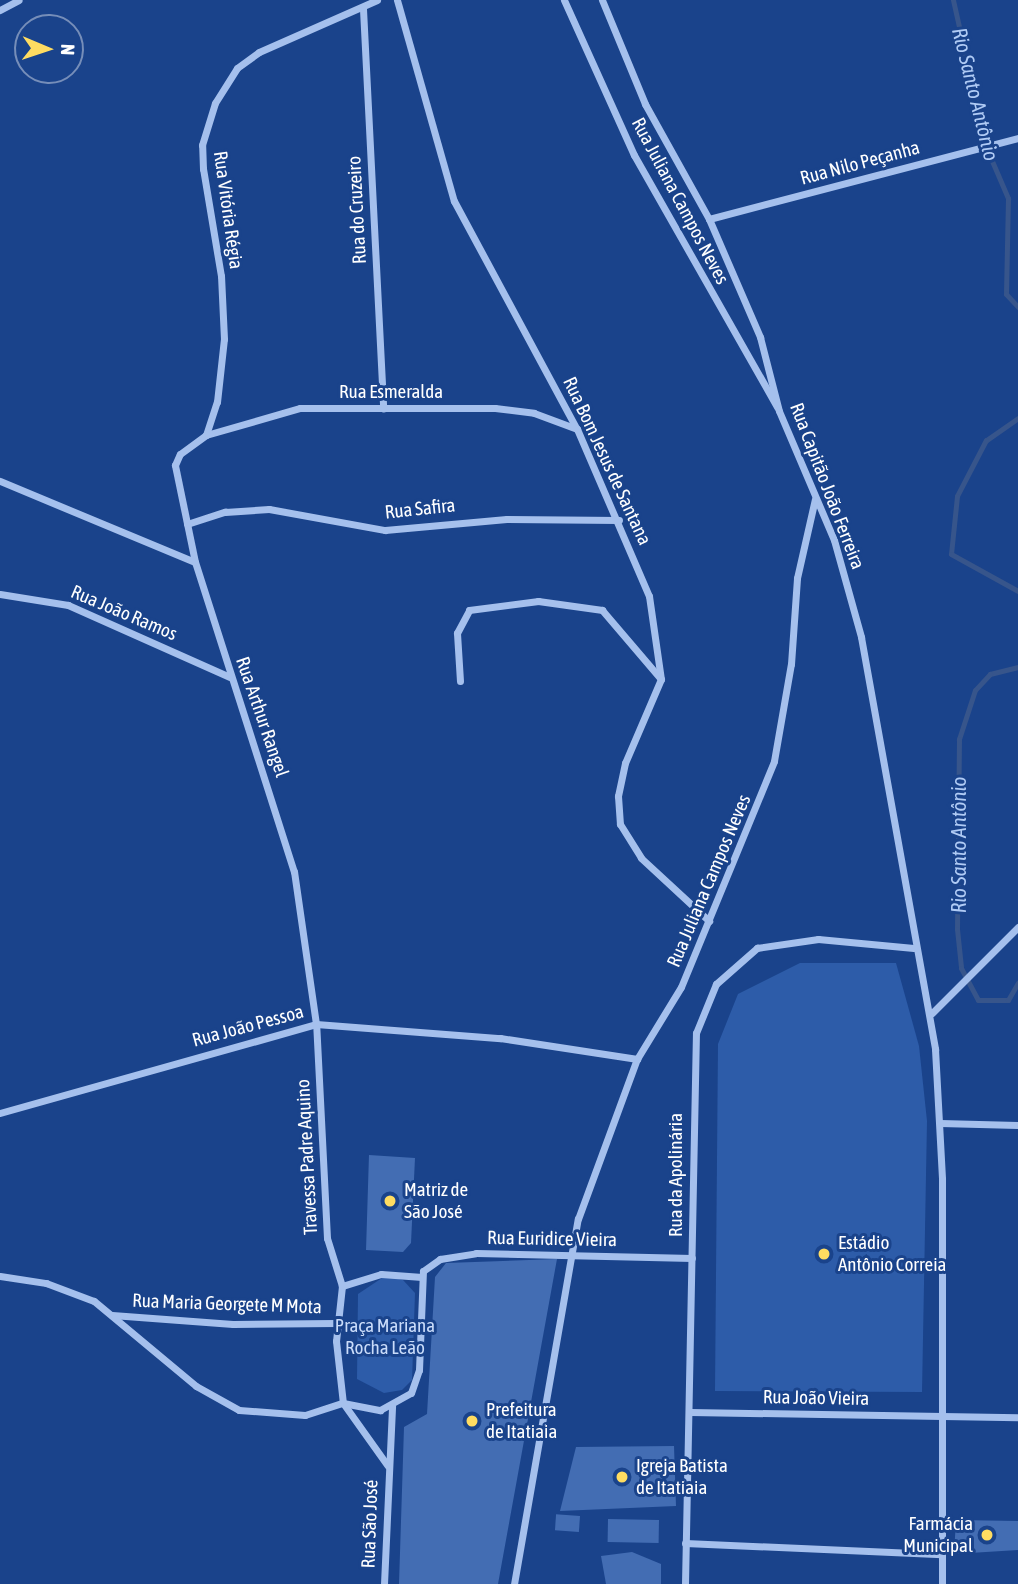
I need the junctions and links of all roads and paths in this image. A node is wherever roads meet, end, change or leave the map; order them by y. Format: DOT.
graph roads {
  1 [pos="19,0"];
  2 [pos="377,0"];
  3 [pos="397,0"];
  4 [pos="564,0"];
  5 [pos="601,0"];
  6 [pos="363,9"];
  7 [pos="0,10"];
  8 [pos="1018,138"];
  9 [pos="709,219"];
  10 [pos="383,408"];
  11 [pos="779,411"];
  12 [pos="577,429"];
  13 [pos="206,435"];
  14 [pos="0,481"];
  15 [pos="815,498"];
  16 [pos="619,520"];
  17 [pos="187,524"];
  18 [pos="195,562"];
  19 [pos="0,594"];
  20 [pos="230,677"];
  21 [pos="661,679"];
  22 [pos="460,681"];
  23 [pos="709,921"];
  24 [pos="1018,927"];
  25 [pos="914,948"];
  26 [pos="932,1013"];
  27 [pos="316,1024"];
  28 [pos="637,1059"];
  29 [pos="0,1113"];
  30 [pos="940,1123"];
  31 [pos="1018,1125"];
  32 [pos="570,1256"];
  33 [pos="691,1258"];
  34 [pos="0,1276"];
  35 [pos="422,1277"];
  36 [pos="342,1286"];
  37 [pos="111,1315"];
  38 [pos="336,1323"];
  39 [pos="343,1403"];
  40 [pos="391,1406"];
  41 [pos="690,1412"];
  42 [pos="942,1415"];
  43 [pos="1018,1417"];
  44 [pos="388,1466"];
  45 [pos="685,1543"];
  46 [pos="942,1554"];
  47 [pos="384,1584"];
  48 [pos="513,1584"];
  49 [pos="685,1584"];
  50 [pos="942,1584"];
  1 -- 7 [label="street"];
  2 -- 6 [label="street, Rua Vitória Régia"];
  3 -- 12 [label="street, Rua Bom Jesus de Santana"];
  4 -- 11 [label="street, Rua Juliana Campos Neves"];
  5 -- 9 [label="street, Rua Capitão João Ferreira"];
  6 -- 10 [label="street, Rua do Cruzeiro"];
  6 -- 13 [label="street, Rua Vitória Régia"];
  8 -- 9 [label="street, Rua Nilo Peçanha"];
  9 -- 11 [label="street, Rua Capitão João Ferreira"];
  10 -- 12 [label="street, Rua Esmeralda"];
  10 -- 13 [label="street, Rua Esmeralda"];
  11 -- 15 [label="street, Rua Capitão João Ferreira"];
  12 -- 16 [label="street, Rua Bom Jesus de Santana"];
  13 -- 17 [label="street, Rua Arthur Rangel"];
  14 -- 18 [label="street"];
  15 -- 23 [label="street, Rua Juliana Campos Neves"];
  15 -- 25 [label="street, Rua Capitão João Ferreira"];
  16 -- 17 [label="street, Rua Safira"];
  16 -- 21 [label="street, Rua Bom Jesus de Santana"];
  17 -- 18 [label="street, Rua Arthur Rangel"];
  18 -- 20 [label="street, Rua Arthur Rangel"];
  19 -- 20 [label="street, Rua João Ramos"];
  20 -- 27 [label="street, Rua Arthur Rangel"];
  21 -- 22 [label="street"];
  21 -- 23 [label="street"];
  23 -- 28 [label="street, Rua Juliana Campos Neves"];
  24 -- 26 [label="street"];
  25 -- 26 [label="street, Rua Capitão João Ferreira"];
  25 -- 33 [label="street, Rua da Apolinária"];
  26 -- 30 [label="street, Rua Capitão João Ferreira"];
  27 -- 28 [label="street, Rua João Pessoa"];
  27 -- 29 [label="street, Rua João Pessoa"];
  27 -- 36 [label="street, Travessa Padre Aquino"];
  28 -- 32 [label="street, Rua Juliana Campos Neves"];
  30 -- 31 [label="street"];
  30 -- 42 [label="street, Rua Capitão João Ferreira"];
  32 -- 33 [label="street, Rua Euridice Vieira"];
  32 -- 35 [label="street, Rua Euridice Vieira"];
  32 -- 48 [label="street, Rua Juliana Campos Neves"];
  33 -- 41 [label="street, Rua da Apolinária"];
  34 -- 37 [label="street, Rua Maria Georgete M Mota"];
  35 -- 36 [label="street"];
  35 -- 40 [label="street"];
  36 -- 38 [label="street"];
  37 -- 38 [label="street, Rua Maria Georgete M Mota"];
  37 -- 39 [label="street"];
  38 -- 39 [label="street"];
  39 -- 40 [label="street"];
  39 -- 44 [label="street, Rua São José"];
  40 -- 44 [label="street, Rua São José"];
  41 -- 42 [label="street, Rua João Vieira"];
  41 -- 45 [label="street, Rua da Apolinária"];
  42 -- 43 [label="street, Rua João Vieira"];
  42 -- 46 [label="street, Rua Capitão João Ferreira"];
  44 -- 47 [label="street, Rua São José"];
  45 -- 46 [label="street"];
  45 -- 49 [label="street, Rua da Apolinária"];
  46 -- 50 [label="street, Rua Capitão João Ferreira"];
}
